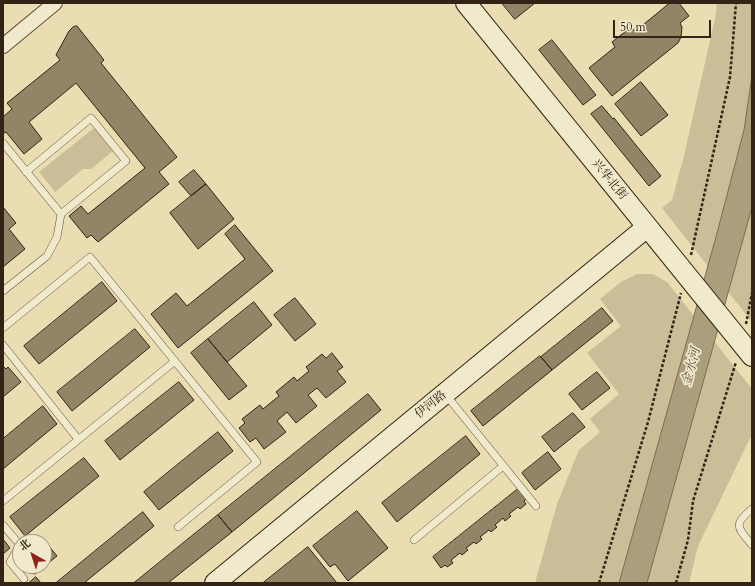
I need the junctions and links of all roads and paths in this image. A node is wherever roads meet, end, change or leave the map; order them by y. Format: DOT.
graph roads {
  1 [pos="55,3"];
  2 [pos="466,3"];
  3 [pos="736,3"];
  4 [pos="3,46"];
  5 [pos="3,143"];
  6 [pos="26,172"];
  7 [pos="61,214"];
  8 [pos="647,227"];
  9 [pos="689,278"];
  10 [pos="3,291"];
  11 [pos="752,293"];
  12 [pos="3,328"];
  13 [pos="3,345"];
  14 [pos="743,345"];
  15 [pos="175,361"];
  16 [pos="444,394"];
  17 [pos="78,439"];
  18 [pos="503,466"];
  19 [pos="3,500"];
  20 [pos="536,506"];
  21 [pos="752,509"];
  22 [pos="3,525"];
  23 [pos="178,527"];
  24 [pos="414,540"];
  25 [pos="752,545"];
  26 [pos="24,579"];
  27 [pos="215,583"];
  28 [pos="599,583"];
  29 [pos="676,583"];
  1 -- 4 [label="street"];
  2 -- 8 [label="street, 兴华北街"];
  3 -- 9 [label="path"];
  5 -- 6 [label="lane"];
  6 -- 7 [label="lane"];
  6 -- 7 [label="lane"];
  7 -- 10 [label="lane"];
  8 -- 9 [label="street, 兴华北街"];
  8 -- 16 [label="street, 伊河路"];
  9 -- 14 [label="street, 兴华北街"];
  9 -- 28 [label="path"];
  11 -- 14 [label="path"];
  12 -- 15 [label="lane"];
  13 -- 17 [label="lane"];
  14 -- 29 [label="path"];
  15 -- 17 [label="lane"];
  15 -- 23 [label="lane"];
  16 -- 18 [label="lane"];
  16 -- 27 [label="street, 伊河路"];
  17 -- 19 [label="lane"];
  18 -- 20 [label="lane"];
  18 -- 24 [label="lane"];
  21 -- 25 [label="lane"];
  22 -- 26 [label="lane"];
}
